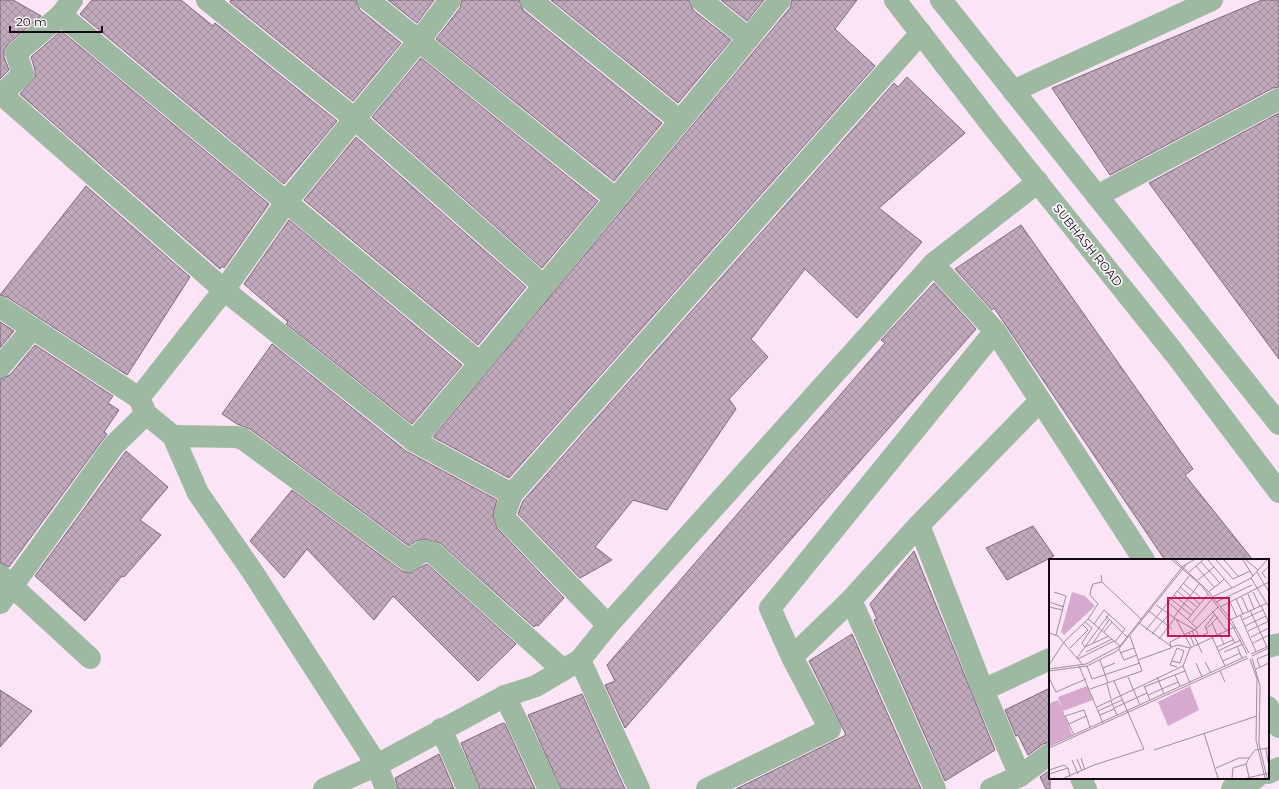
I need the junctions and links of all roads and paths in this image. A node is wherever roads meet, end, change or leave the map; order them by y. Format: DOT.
graph roads {
  1 [pos="207,0"];
  2 [pos="368,0"];
  3 [pos="450,0"];
  4 [pos="531,0"];
  5 [pos="701,0"];
  6 [pos="780,0"];
  7 [pos="895,0"];
  8 [pos="941,0"];
  9 [pos="1212,0"];
  10 [pos="66,7"];
  11 [pos="921,33"];
  12 [pos="748,38"];
  13 [pos="418,42"];
  14 [pos="1013,91"];
  15 [pos="1,95"];
  16 [pos="1279,99"];
  17 [pos="355,119"];
  18 [pos="680,121"];
  19 [pos="1038,182"];
  20 [pos="1097,196"];
  21 [pos="616,199"];
  22 [pos="287,201"];
  23 [pos="933,264"];
  24 [pos="544,286"];
  25 [pos="224,290"];
  26 [pos="0,307"];
  27 [pos="33,328"];
  28 [pos="995,331"];
  29 [pos="480,363"];
  30 [pos="0,367"];
  31 [pos="1040,400"];
  32 [pos="143,406"];
  33 [pos="1279,424"];
  34 [pos="173,436"];
  35 [pos="414,441"];
  36 [pos="1279,492"];
  37 [pos="512,494"];
  38 [pos="920,525"];
  39 [pos="1143,559"];
  40 [pos="7,581"];
  41 [pos="851,600"];
  42 [pos="0,603"];
  43 [pos="608,625"];
  44 [pos="1279,644"];
  45 [pos="1269,647"];
  46 [pos="792,657"];
  47 [pos="90,658"];
  48 [pos="1049,659"];
  49 [pos="572,665"];
  50 [pos="983,690"];
  51 [pos="505,696"];
  52 [pos="1269,709"];
  53 [pos="1279,727"];
  54 [pos="441,729"];
  55 [pos="1049,755"];
  56 [pos="377,765"];
  57 [pos="1279,768"];
  58 [pos="1269,773"];
  59 [pos="1081,779"];
  60 [pos="1254,779"];
  61 [pos="1005,784"];
  62 [pos="324,789"];
  63 [pos="386,789"];
  64 [pos="468,789"];
  65 [pos="549,789"];
  66 [pos="639,789"];
  67 [pos="708,789"];
  68 [pos="935,789"];
  69 [pos="1086,789"];
  70 [pos="1232,789"];
  1 -- 17 [label="street"];
  2 -- 13 [label="street"];
  3 -- 13 [label="street"];
  4 -- 18 [label="street"];
  5 -- 12 [label="street"];
  6 -- 12 [label="street"];
  7 -- 11 [label="street, SUBHASH ROAD"];
  8 -- 14 [label="street"];
  9 -- 14 [label="street"];
  10 -- 15 [label="street"];
  10 -- 22 [label="street"];
  11 -- 19 [label="street, SUBHASH ROAD"];
  11 -- 37 [label="street"];
  12 -- 18 [label="street"];
  13 -- 17 [label="street"];
  13 -- 21 [label="street"];
  14 -- 20 [label="street"];
  15 -- 25 [label="street"];
  16 -- 20 [label="street"];
  17 -- 22 [label="street"];
  17 -- 24 [label="street"];
  18 -- 21 [label="street"];
  19 -- 23 [label="street"];
  19 -- 36 [label="street, SUBHASH ROAD"];
  20 -- 33 [label="street"];
  21 -- 24 [label="street"];
  22 -- 25 [label="street"];
  22 -- 29 [label="street"];
  23 -- 28 [label="street"];
  23 -- 43 [label="street"];
  24 -- 29 [label="street"];
  25 -- 32 [label="street"];
  25 -- 35 [label="street"];
  26 -- 27 [label="street"];
  27 -- 30 [label="street"];
  27 -- 32 [label="street"];
  28 -- 31 [label="street"];
  28 -- 46 [label="street"];
  29 -- 35 [label="street"];
  31 -- 38 [label="street"];
  31 -- 39 [label="street"];
  32 -- 34 [label="street"];
  32 -- 40 [label="street"];
  34 -- 49 [label="street"];
  34 -- 56 [label="street"];
  35 -- 37 [label="street"];
  37 -- 43 [label="street"];
  38 -- 41 [label="street"];
  38 -- 50 [label="street"];
  40 -- 42 [label="street"];
  40 -- 47 [label="street"];
  41 -- 46 [label="street"];
  41 -- 68 [label="street"];
  43 -- 49 [label="street"];
  44 -- 45 [label="street"];
  46 -- 67 [label="street"];
  48 -- 50 [label="street"];
  49 -- 51 [label="street"];
  49 -- 66 [label="street"];
  50 -- 61 [label="street"];
  51 -- 54 [label="street"];
  51 -- 65 [label="street"];
  52 -- 53 [label="street"];
  54 -- 56 [label="street"];
  54 -- 64 [label="street"];
  55 -- 61 [label="street"];
  56 -- 62 [label="street"];
  56 -- 63 [label="street"];
  57 -- 58 [label="street"];
  59 -- 69 [label="street"];
  60 -- 70 [label="street"];
}
